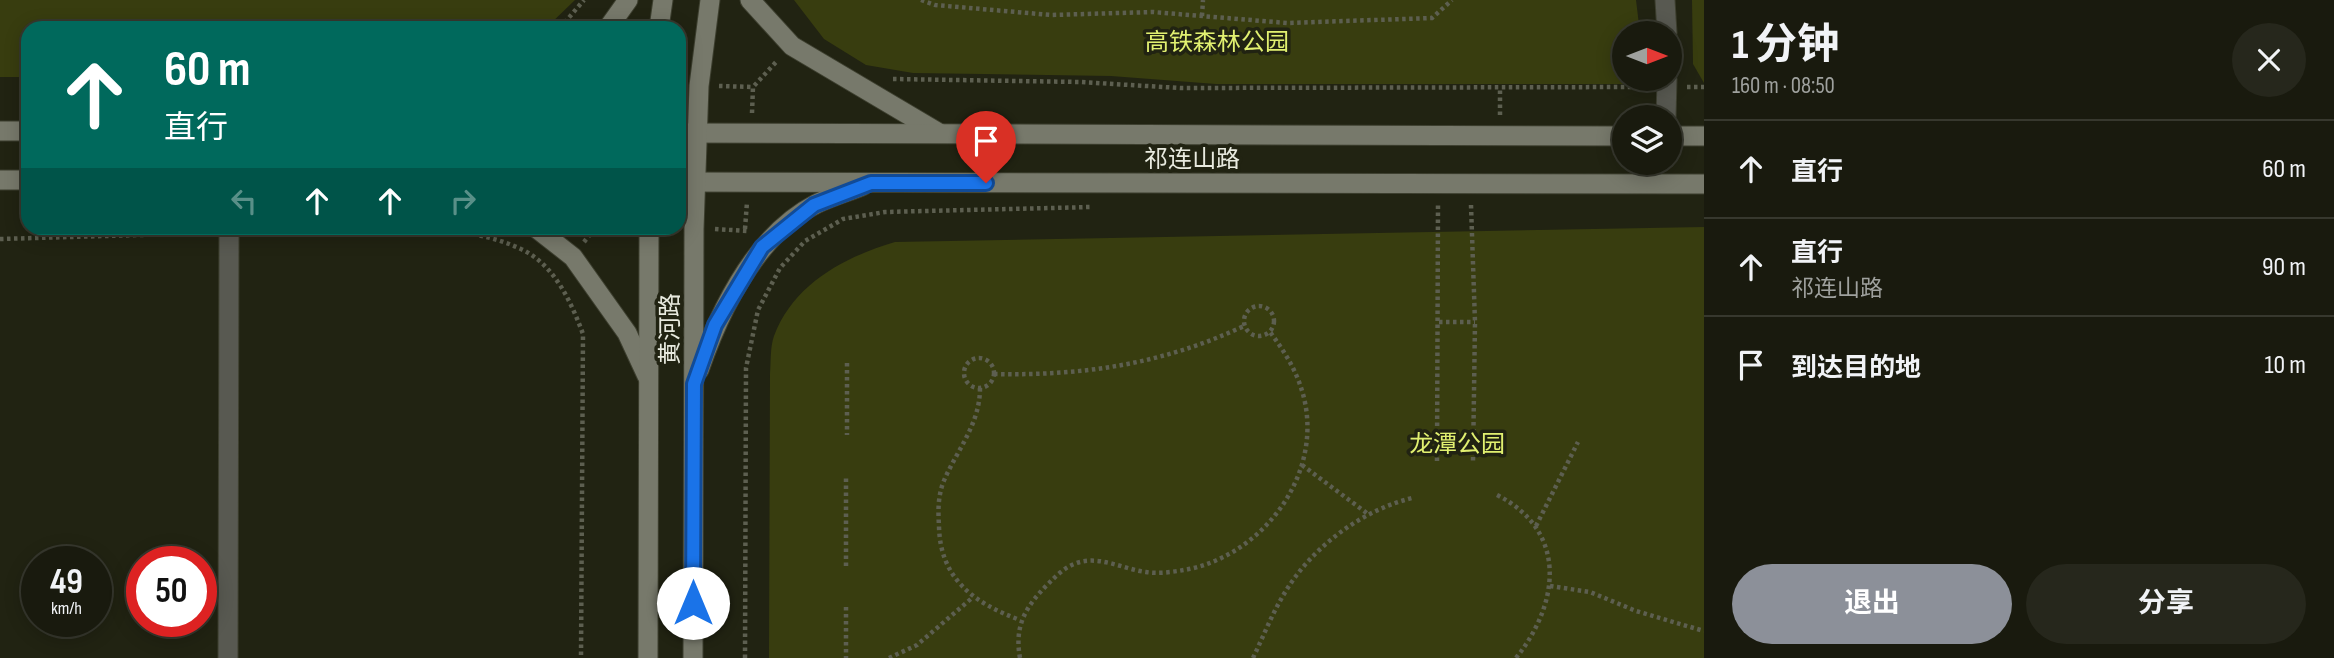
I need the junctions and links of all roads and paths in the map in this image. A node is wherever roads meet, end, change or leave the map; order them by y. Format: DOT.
graph roads {
  1 [pos="584,0"];
  2 [pos="628,0"];
  3 [pos="663,0"];
  4 [pos="710,0"];
  5 [pos="750,0"];
  6 [pos="921,0"];
  7 [pos="1203,0"];
  8 [pos="1452,0"];
  9 [pos="1665,0"];
  10 [pos="1202,16"];
  11 [pos="567,21"];
  12 [pos="613,21"];
  13 [pos="661,21"];
  14 [pos="1666,21"];
  15 [pos="890,79"];
  16 [pos="1612,84"];
  17 [pos="1682,85"];
  18 [pos="1704,87"];
  19 [pos="0,131"];
  20 [pos="21,131"];
  21 [pos="688,133"];
  22 [pos="940,134"];
  23 [pos="1612,136"];
  24 [pos="1682,136"];
  25 [pos="1704,136"];
  26 [pos="0,180"];
  27 [pos="21,180"];
  28 [pos="687,182"];
  29 [pos="933,183"];
  30 [pos="1704,184"];
  31 [pos="1425,203"];
  32 [pos="1438,203"];
  33 [pos="1449,203"];
  34 [pos="1460,204"];
  35 [pos="1471,205"];
  36 [pos="1481,205"];
  37 [pos="1094,207"];
  38 [pos="102,235"];
  39 [pos="229,235"];
  40 [pos="475,235"];
  41 [pos="545,235"];
  42 [pos="649,235"];
  43 [pos="0,239"];
  44 [pos="1439,322"];
  45 [pos="1475,322"];
  46 [pos="1244,326"];
  47 [pos="1270,332"];
  48 [pos="847,363"];
  49 [pos="994,373"];
  50 [pos="649,379"];
  51 [pos="694,384"];
  52 [pos="980,388"];
  53 [pos="847,435"];
  54 [pos="1578,442"];
  55 [pos="1437,461"];
  56 [pos="1473,461"];
  57 [pos="1301,464"];
  58 [pos="846,475"];
  59 [pos="1497,495"];
  60 [pos="1412,498"];
  61 [pos="1368,514"];
  62 [pos="1536,526"];
  63 [pos="846,566"];
  64 [pos="1550,586"];
  65 [pos="972,598"];
  66 [pos="846,607"];
  67 [pos="1021,620"];
  68 [pos="1704,631"];
  69 [pos="228,658"];
  70 [pos="581,658"];
  71 [pos="648,658"];
  72 [pos="693,658"];
  73 [pos="745,658"];
  74 [pos="846,658"];
  75 [pos="889,658"];
  76 [pos="1020,658"];
  77 [pos="1253,658"];
  78 [pos="1516,658"];
  1 -- 11 [label="path"];
  2 -- 12 [label="main road"];
  3 -- 13 [label="main road"];
  4 -- 21 [label="main road, 黄河路"];
  5 -- 22 [label="main road"];
  6 -- 10 [label="path"];
  7 -- 10 [label="path"];
  8 -- 10 [label="path"];
  9 -- 14 [label="street"];
  15 -- 16 [label="path"];
  17 -- 18 [label="path"];
  19 -- 20 [label="main road"];
  21 -- 22 [label="main road, 祁连山路"];
  21 -- 28 [label="main road, 黄河路"];
  22 -- 23 [label="main road, 祁连山路"];
  24 -- 25 [label="main road"];
  26 -- 27 [label="main road"];
  28 -- 29 [label="main road, 祁连山路"];
  28 -- 51 [label="main road, 黄河路"];
  29 -- 30 [label="main road, 祁连山路"];
  29 -- 51 [label="main road"];
  31 -- 32 [label="path"];
  32 -- 33 [label="path"];
  32 -- 44 [label="path"];
  34 -- 35 [label="path"];
  35 -- 36 [label="path"];
  35 -- 45 [label="path"];
  37 -- 73 [label="path"];
  38 -- 43 [label="path"];
  39 -- 69 [label="street"];
  40 -- 70 [label="path"];
  41 -- 50 [label="main road"];
  42 -- 50 [label="main road, 黄河路"];
  44 -- 45 [label="path"];
  44 -- 55 [label="path"];
  45 -- 56 [label="path"];
  46 -- 47 [label="path"];
  46 -- 47 [label="path"];
  46 -- 49 [label="path"];
  47 -- 57 [label="path"];
  48 -- 53 [label="path"];
  49 -- 52 [label="path"];
  49 -- 52 [label="path"];
  50 -- 71 [label="main road, 黄河路"];
  51 -- 72 [label="main road, 黄河路"];
  52 -- 65 [label="path"];
  54 -- 62 [label="path"];
  57 -- 61 [label="path"];
  57 -- 67 [label="path"];
  58 -- 63 [label="path"];
  59 -- 62 [label="path"];
  60 -- 61 [label="path"];
  61 -- 77 [label="path"];
  62 -- 64 [label="path"];
  64 -- 68 [label="path"];
  64 -- 78 [label="path"];
  65 -- 67 [label="path"];
  65 -- 75 [label="path"];
  66 -- 74 [label="path"];
  67 -- 76 [label="path"];
}
